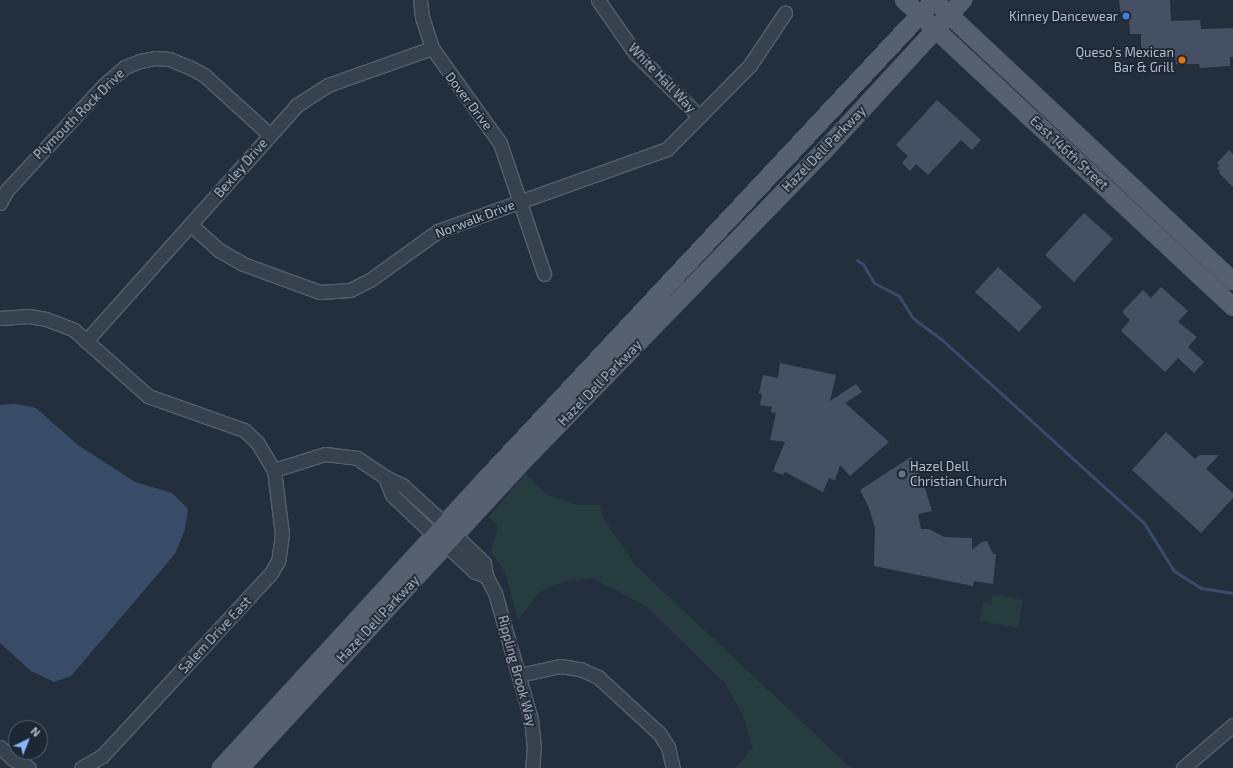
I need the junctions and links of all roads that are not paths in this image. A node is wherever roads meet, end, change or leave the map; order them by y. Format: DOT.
graph roads {
  1 [pos="420,0"];
  2 [pos="598,0"];
  3 [pos="904,0"];
  4 [pos="933,0"];
  5 [pos="963,0"];
  6 [pos="785,13"];
  7 [pos="950,14"];
  8 [pos="919,15"];
  9 [pos="936,30"];
  10 [pos="432,48"];
  11 [pos="698,116"];
  12 [pos="270,135"];
  13 [pos="521,201"];
  14 [pos="0,203"];
  15 [pos="191,226"];
  16 [pos="544,274"];
  17 [pos="1233,281"];
  18 [pos="1233,307"];
  19 [pos="0,318"];
  20 [pos="86,341"];
  21 [pos="274,470"];
  22 [pos="445,535"];
  23 [pos="519,674"];
  24 [pos="1233,725"];
  25 [pos="0,747"];
  26 [pos="29,768"];
  27 [pos="81,768"];
  28 [pos="221,768"];
  29 [pos="240,768"];
  30 [pos="532,768"];
  31 [pos="673,768"];
  32 [pos="1183,768"];
  1 -- 10 [label="street, Dover Drive"];
  2 -- 11 [label="street, White Hall Way"];
  3 -- 8 [label="main road, East 146th Street"];
  4 -- 7 [label="main road, East 146th Street"];
  4 -- 8 [label="main road, Hazel Dell Parkway"];
  5 -- 7 [label="main road, Hazel Dell Parkway"];
  6 -- 11 [label="street, Norwalk Drive"];
  7 -- 9 [label="main road, Hazel Dell Parkway"];
  7 -- 17 [label="main road, East 146th Street"];
  8 -- 9 [label="main road, East 146th Street"];
  8 -- 22 [label="main road, Hazel Dell Parkway"];
  9 -- 18 [label="main road, East 146th Street"];
  9 -- 22 [label="main road, Hazel Dell Parkway"];
  10 -- 12 [label="street, Bexley Drive"];
  10 -- 13 [label="street, Dover Drive"];
  11 -- 13 [label="street, Norwalk Drive"];
  12 -- 14 [label="street, Plymouth Rock Drive"];
  12 -- 15 [label="street, Bexley Drive"];
  13 -- 15 [label="street, Norwalk Drive"];
  13 -- 16 [label="street, Dover Drive"];
  15 -- 20 [label="street, Bexley Drive"];
  19 -- 20 [label="street"];
  20 -- 21 [label="street"];
  21 -- 22 [label="street, Rippling Brook Way"];
  21 -- 27 [label="street, Salem Drive East"];
  22 -- 23 [label="street, Rippling Brook Way"];
  22 -- 28 [label="main road, Hazel Dell Parkway"];
  22 -- 29 [label="main road, Hazel Dell Parkway"];
  23 -- 30 [label="street, Rippling Brook Way"];
  23 -- 31 [label="street"];
  24 -- 32 [label="street"];
  25 -- 26 [label="street"];
}
